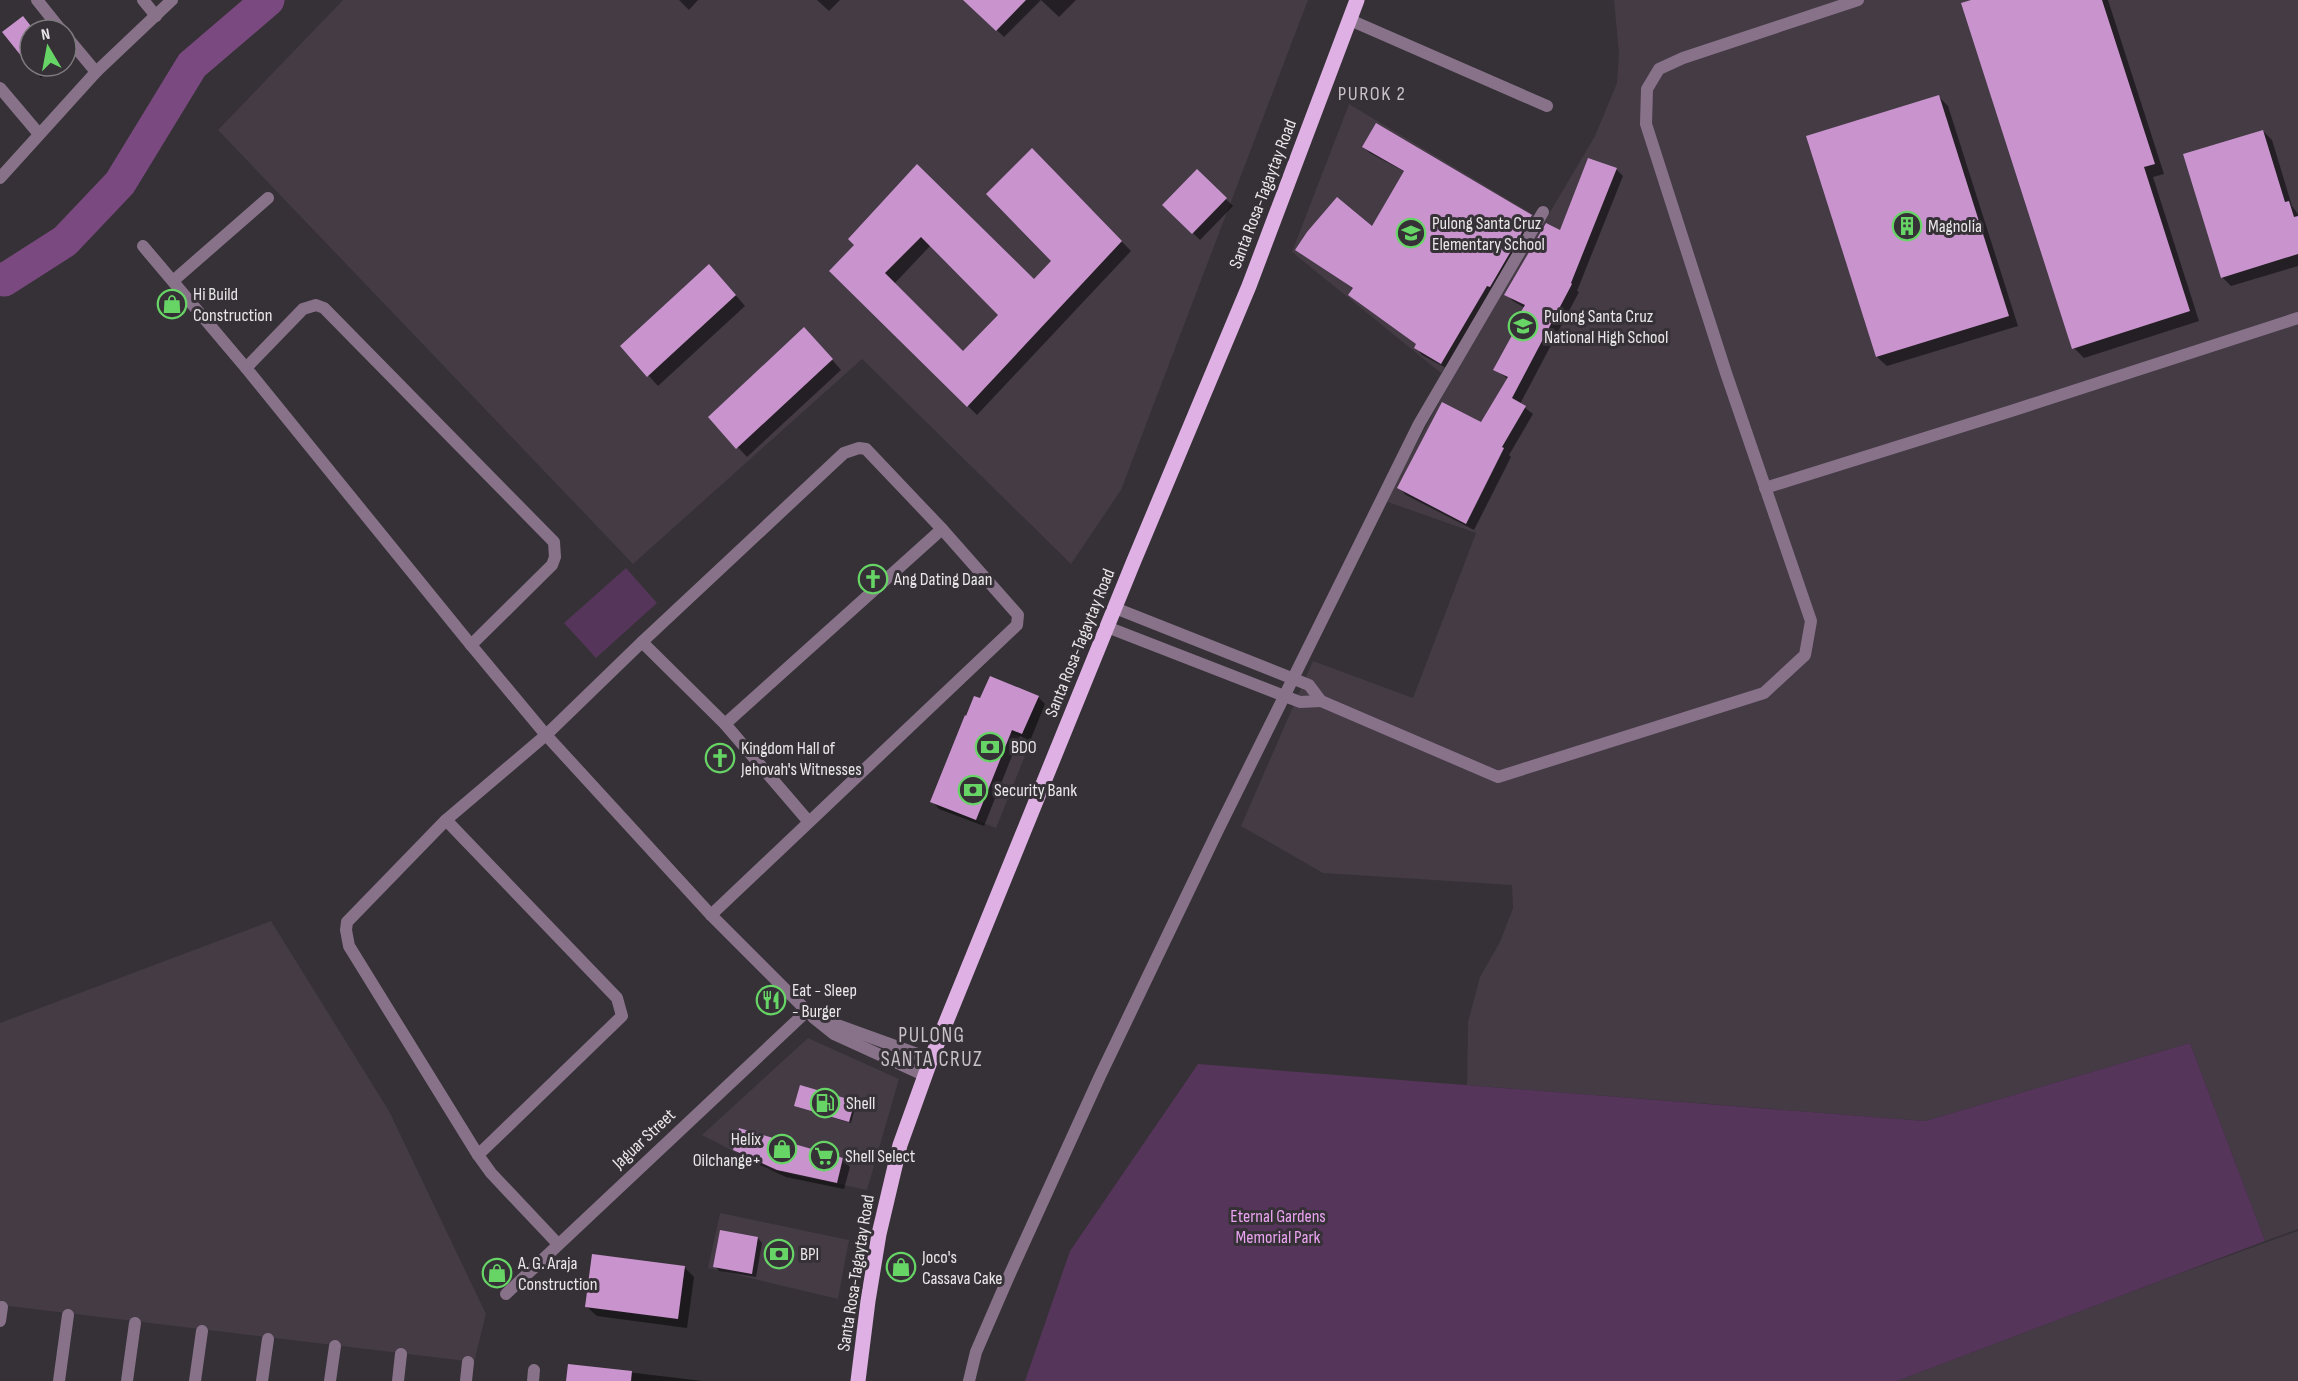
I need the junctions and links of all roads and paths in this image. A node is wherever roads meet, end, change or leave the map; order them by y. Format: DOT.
graph roads {
  1 [pos="37,0"];
  2 [pos="143,0"];
  3 [pos="172,0"];
  4 [pos="1357,0"];
  5 [pos="1857,0"];
  6 [pos="156,16"];
  7 [pos="51,18"];
  8 [pos="1350,20"];
  9 [pos="78,50"];
  10 [pos="96,72"];
  11 [pos="0,88"];
  12 [pos="1546,106"];
  13 [pos="39,134"];
  14 [pos="0,178"];
  15 [pos="268,198"];
  16 [pos="1543,212"];
  17 [pos="143,246"];
  18 [pos="173,281"];
  19 [pos="2298,318"];
  20 [pos="246,368"];
  21 [pos="1765,488"];
  22 [pos="942,529"];
  23 [pos="1115,608"];
  24 [pos="1107,627"];
  25 [pos="642,642"];
  26 [pos="471,645"];
  27 [pos="1294,678"];
  28 [pos="1285,697"];
  29 [pos="1321,701"];
  30 [pos="725,724"];
  31 [pos="546,735"];
  32 [pos="446,820"];
  33 [pos="809,822"];
  34 [pos="711,915"];
  35 [pos="807,1011"];
  36 [pos="822,1023"];
  37 [pos="931,1059"];
  38 [pos="926,1076"];
  39 [pos="478,1155"];
  40 [pos="558,1244"];
  41 [pos="506,1294"];
  42 [pos="2,1307"];
  43 [pos="68,1315"];
  44 [pos="0,1321"];
  45 [pos="135,1323"];
  46 [pos="202,1331"];
  47 [pos="268,1339"];
  48 [pos="335,1346"];
  49 [pos="401,1354"];
  50 [pos="468,1362"];
  51 [pos="59,1381"];
  52 [pos="127,1381"];
  53 [pos="195,1381"];
  54 [pos="262,1381"];
  55 [pos="330,1381"];
  56 [pos="398,1381"];
  57 [pos="466,1381"];
  58 [pos="858,1381"];
  59 [pos="969,1381"];
  1 -- 7 [label="street"];
  2 -- 6 [label="street"];
  3 -- 6 [label="street"];
  4 -- 8 [label="main road, Santa Rosa-Tagaytay Road"];
  5 -- 21 [label="street"];
  6 -- 10 [label="street"];
  8 -- 12 [label="street"];
  8 -- 23 [label="main road, Santa Rosa-Tagaytay Road"];
  9 -- 10 [label="street"];
  10 -- 13 [label="street"];
  11 -- 13 [label="street"];
  13 -- 14 [label="street"];
  15 -- 18 [label="street"];
  16 -- 27 [label="street"];
  17 -- 18 [label="street"];
  18 -- 20 [label="street"];
  19 -- 21 [label="street"];
  20 -- 26 [label="street"];
  20 -- 26 [label="street"];
  21 -- 29 [label="street"];
  22 -- 25 [label="street"];
  22 -- 30 [label="street"];
  22 -- 33 [label="street"];
  23 -- 24 [label="main road, Santa Rosa-Tagaytay Road"];
  23 -- 27 [label="street"];
  24 -- 28 [label="street"];
  24 -- 37 [label="main road, Santa Rosa-Tagaytay Road"];
  25 -- 30 [label="street"];
  25 -- 31 [label="street"];
  26 -- 31 [label="street"];
  27 -- 28 [label="street"];
  27 -- 29 [label="street"];
  28 -- 29 [label="street"];
  28 -- 59 [label="street"];
  30 -- 33 [label="street"];
  31 -- 32 [label="street"];
  31 -- 34 [label="street"];
  32 -- 39 [label="street"];
  32 -- 39 [label="street"];
  33 -- 34 [label="street"];
  34 -- 35 [label="street"];
  35 -- 36 [label="street"];
  35 -- 40 [label="street, Jaguar Street"];
  36 -- 37 [label="street"];
  36 -- 38 [label="street"];
  37 -- 38 [label="main road, Santa Rosa-Tagaytay Road"];
  38 -- 58 [label="main road, Santa Rosa-Tagaytay Road"];
  39 -- 40 [label="street"];
  40 -- 41 [label="street, Jaguar Street"];
  42 -- 44 [label="street"];
  43 -- 51 [label="street"];
  45 -- 52 [label="street"];
  46 -- 53 [label="street"];
  47 -- 54 [label="street"];
  48 -- 55 [label="street"];
  49 -- 56 [label="street"];
  50 -- 57 [label="street"];
}
